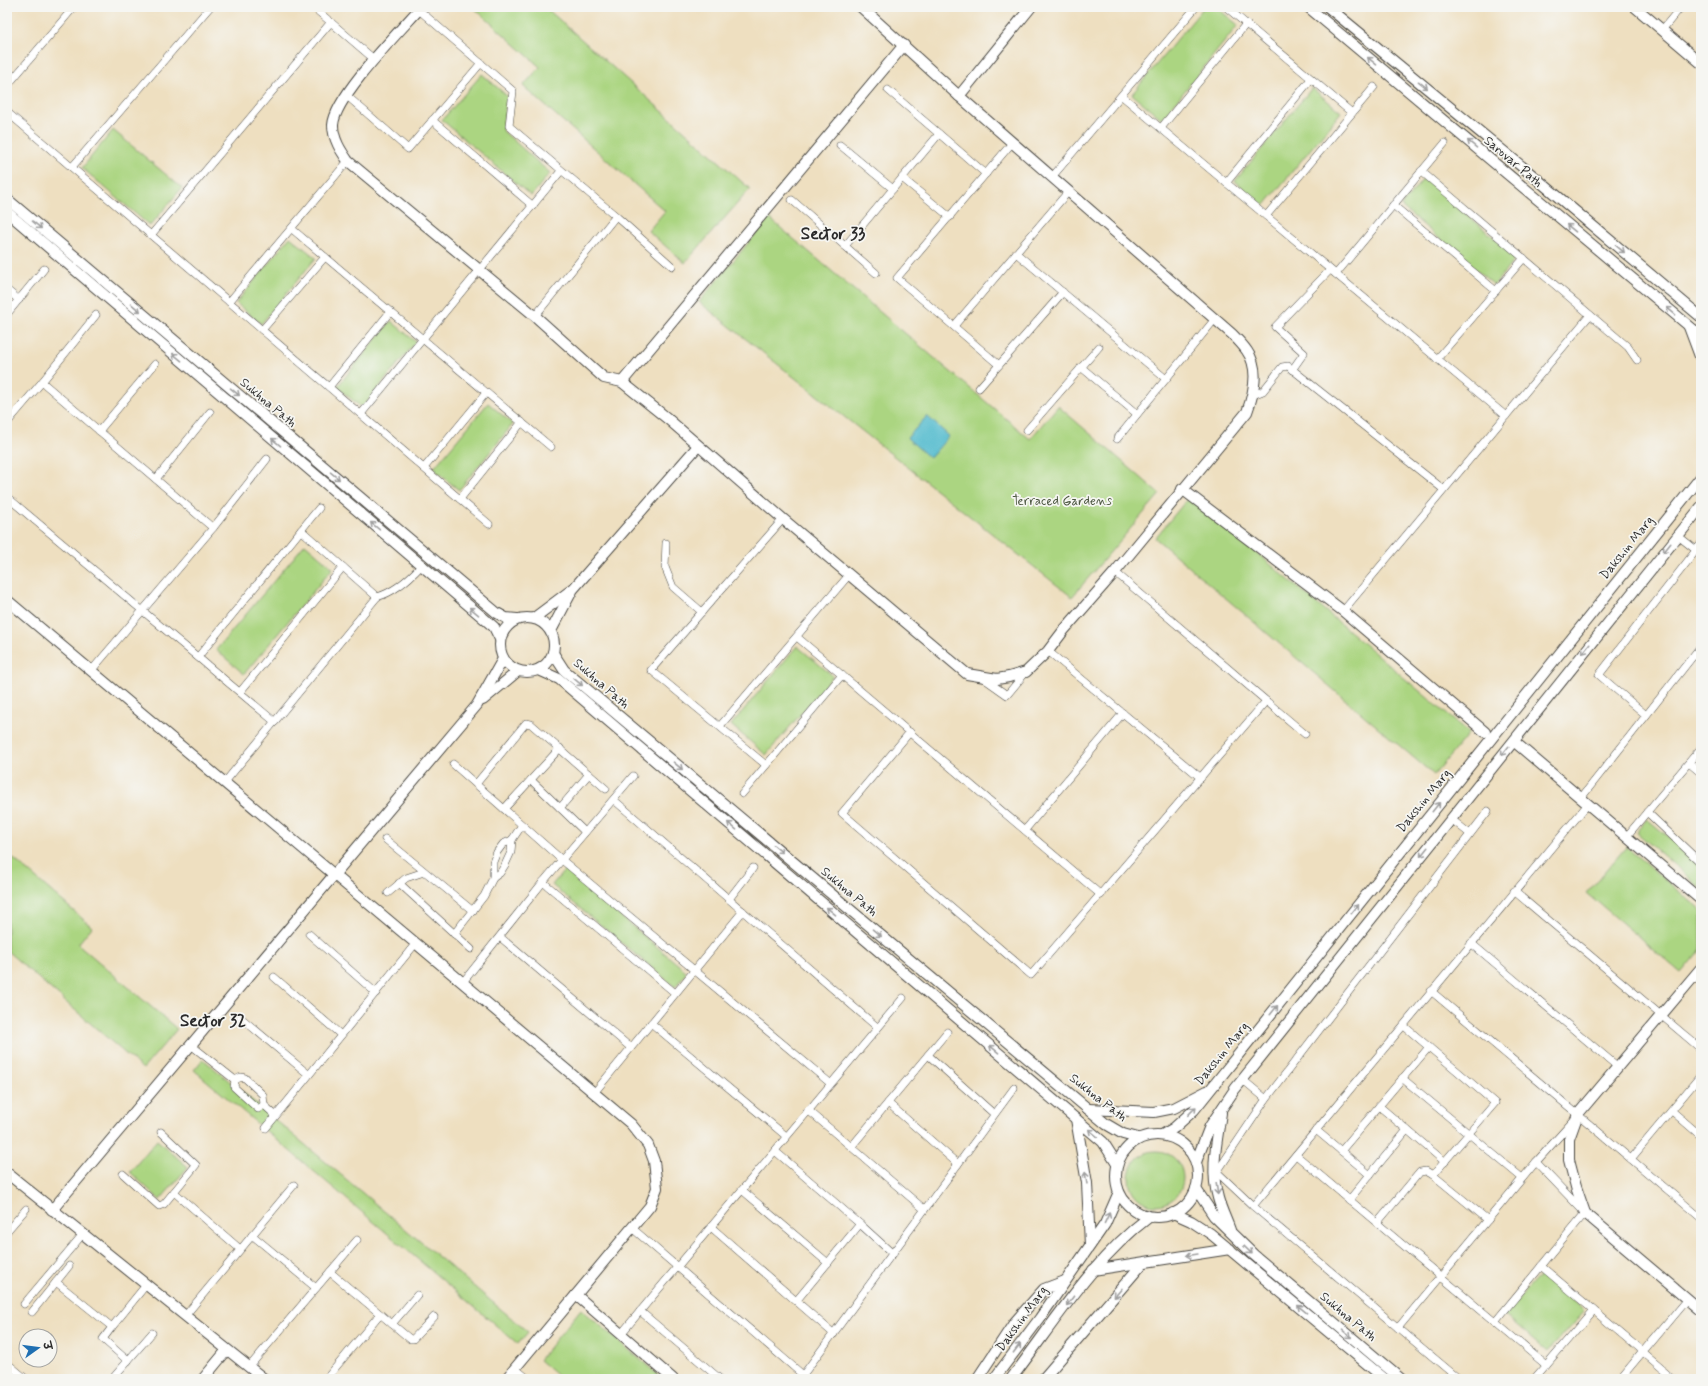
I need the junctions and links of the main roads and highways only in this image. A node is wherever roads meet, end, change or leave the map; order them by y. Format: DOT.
graph roads {
  1 [pos="862,7"];
  2 [pos="1031,7"];
  3 [pos="1308,7"];
  4 [pos="1328,7"];
  5 [pos="1635,7"];
  6 [pos="420,8"];
  7 [pos="904,45"];
  8 [pos="1701,63"];
  9 [pos="959,96"];
  10 [pos="7,199"];
  11 [pos="7,212"];
  12 [pos="1701,317"];
  13 [pos="1689,326"];
  14 [pos="1701,336"];
  15 [pos="1701,359"];
  16 [pos="622,382"];
  17 [pos="698,446"];
  18 [pos="1701,477"];
  19 [pos="1182,489"];
  20 [pos="1701,507"];
  21 [pos="574,588"];
  22 [pos="7,600"];
  23 [pos="534,618"];
  24 [pos="517,619"];
  25 [pos="551,631"];
  26 [pos="500,639"];
  27 [pos="553,653"];
  28 [pos="503,659"];
  29 [pos="539,670"];
  30 [pos="518,671"];
  31 [pos="477,705"];
  32 [pos="1485,732"];
  33 [pos="1517,744"];
  34 [pos="335,874"];
  35 [pos="1701,900"];
  36 [pos="1701,968"];
  37 [pos="1211,1090"];
  38 [pos="1088,1109"];
  39 [pos="1222,1109"];
  40 [pos="1076,1119"];
  41 [pos="1162,1134"];
  42 [pos="1138,1138"];
  43 [pos="1196,1162"];
  44 [pos="1117,1164"];
  45 [pos="7,1173"];
  46 [pos="1196,1189"];
  47 [pos="1119,1192"];
  48 [pos="52,1210"];
  49 [pos="1173,1213"];
  50 [pos="1149,1217"];
  51 [pos="1232,1234"];
  52 [pos="1090,1245"];
  53 [pos="1230,1249"];
  54 [pos="1143,1263"];
  55 [pos="1093,1270"];
  56 [pos="1065,1282"];
  57 [pos="576,1295"];
  58 [pos="1701,1311"];
  59 [pos="227,1350"];
  60 [pos="202,1379"];
  61 [pos="264,1379"];
  62 [pos="506,1379"];
  63 [pos="673,1379"];
  64 [pos="977,1379"];
  65 [pos="994,1379"];
  66 [pos="1011,1379"];
  67 [pos="1043,1379"];
  68 [pos="1385,1379"];
  69 [pos="1401,1379"];
  1 -- 7 [label="main road"];
  2 -- 9 [label="main road"];
  13 -- 3 [label="main road, Sarovar Path, one-way"];
  4 -- 12 [label="main road, Sarovar Path, one-way"];
  5 -- 8 [label="main road"];
  6 -- 16 [label="main road"];
  7 -- 9 [label="main road"];
  7 -- 16 [label="main road"];
  9 -- 19 [label="main road"];
  10 -- 24 [label="main road, Sukhna Path, one-way"];
  26 -- 11 [label="main road, Sukhna Path, one-way"];
  13 -- 14 [label="main road, Sarovar Path"];
  13 -- 15 [label="main road"];
  16 -- 17 [label="main road"];
  17 -- 19 [label="main road"];
  17 -- 21 [label="main road"];
  37 -- 18 [label="main road, Dakshin Marg, one-way"];
  19 -- 32 [label="main road"];
  20 -- 39 [label="main road, one-way"];
  21 -- 23 [label="main road"];
  21 -- 25 [label="main road"];
  22 -- 34 [label="main road"];
  23 -- 24 [label="main road"];
  23 -- 25 [label="main road"];
  24 -- 26 [label="main road"];
  25 -- 27 [label="main road"];
  26 -- 28 [label="main road"];
  27 -- 29 [label="main road"];
  27 -- 38 [label="main road, Sukhna Path, one-way"];
  28 -- 30 [label="main road"];
  28 -- 31 [label="main road"];
  29 -- 30 [label="main road"];
  40 -- 29 [label="main road, Sukhna Path, one-way"];
  30 -- 31 [label="main road"];
  31 -- 34 [label="main road"];
  33 -- 35 [label="main road"];
  34 -- 48 [label="main road"];
  34 -- 57 [label="main road"];
  36 -- 58 [label="main road"];
  37 -- 38 [label="main road"];
  41 -- 37 [label="main road, Dakshin Marg, one-way"];
  38 -- 42 [label="main road, Sukhna Path"];
  39 -- 43 [label="main road"];
  39 -- 51 [label="main road, one-way"];
  44 -- 40 [label="main road, Sukhna Path, one-way"];
  52 -- 40 [label="main road, one-way"];
  41 -- 42 [label="main road"];
  41 -- 43 [label="main road"];
  42 -- 44 [label="main road"];
  43 -- 46 [label="main road"];
  44 -- 47 [label="main road"];
  45 -- 48 [label="main road"];
  46 -- 49 [label="main road"];
  46 -- 51 [label="main road, Sukhna Path"];
  47 -- 50 [label="main road"];
  52 -- 47 [label="main road, Dakshin Marg, one-way"];
  48 -- 59 [label="main road"];
  49 -- 50 [label="main road"];
  49 -- 53 [label="main road, Sukhna Path"];
  50 -- 55 [label="main road, Dakshin Marg"];
  51 -- 69 [label="main road, Sukhna Path, one-way"];
  52 -- 56 [label="main road, Dakshin Marg"];
  53 -- 54 [label="main road, one-way"];
  68 -- 53 [label="main road, Sukhna Path, one-way"];
  54 -- 55 [label="main road"];
  54 -- 67 [label="main road, one-way"];
  55 -- 66 [label="main road, Dakshin Marg, one-way"];
  56 -- 64 [label="main road"];
  65 -- 56 [label="main road, Dakshin Marg, one-way"];
  57 -- 62 [label="main road"];
  57 -- 63 [label="main road"];
  59 -- 60 [label="main road"];
  59 -- 61 [label="main road"];
}
